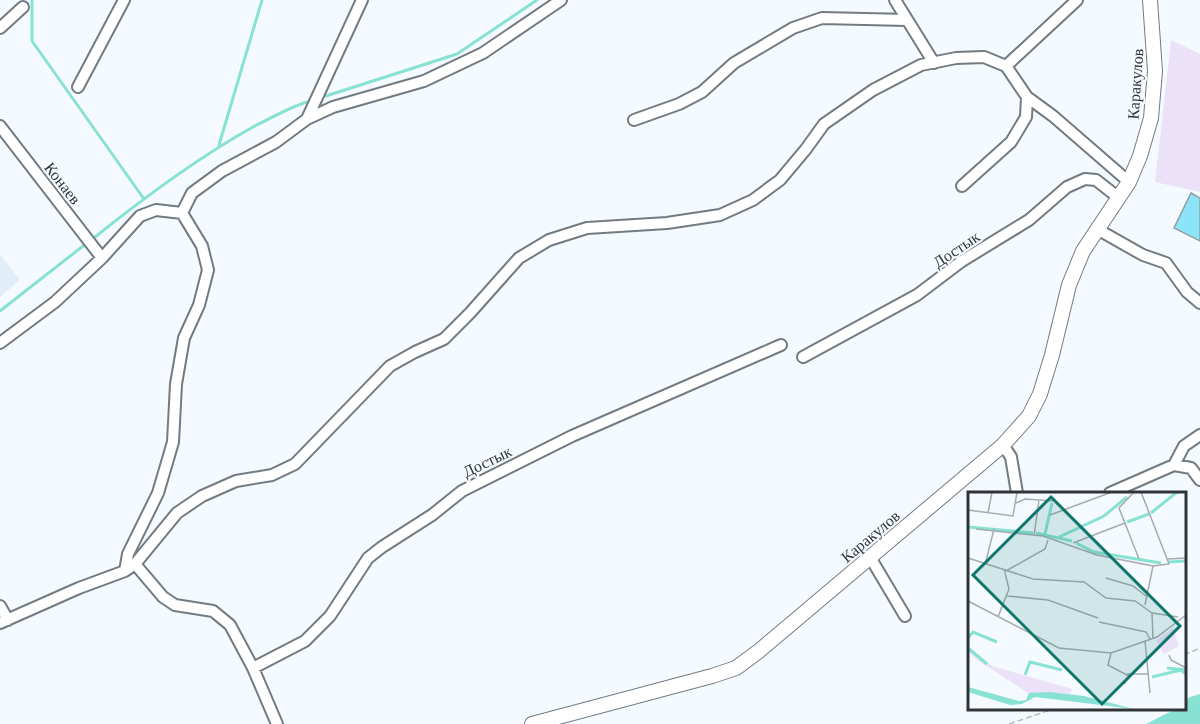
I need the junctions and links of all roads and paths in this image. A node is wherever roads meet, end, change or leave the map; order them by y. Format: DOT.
graph roads {
  1 [pos="124,0"];
  2 [pos="362,0"];
  3 [pos="561,0"];
  4 [pos="895,0"];
  5 [pos="1077,0"];
  6 [pos="1150,0"];
  7 [pos="23,7"];
  8 [pos="907,20"];
  9 [pos="0,28"];
  10 [pos="934,63"];
  11 [pos="1006,66"];
  12 [pos="78,87"];
  13 [pos="1027,97"];
  14 [pos="307,119"];
  15 [pos="634,120"];
  16 [pos="0,126"];
  17 [pos="1129,183"];
  18 [pos="962,186"];
  19 [pos="1119,198"];
  20 [pos="182,213"];
  21 [pos="1097,229"];
  22 [pos="102,258"];
  23 [pos="1200,303"];
  24 [pos="0,343"];
  25 [pos="781,345"];
  26 [pos="803,357"];
  27 [pos="1200,435"];
  28 [pos="1003,446"];
  29 [pos="1174,465"];
  30 [pos="1200,480"];
  31 [pos="1017,492"];
  32 [pos="1112,492"];
  33 [pos="870,557"];
  34 [pos="135,564"];
  35 [pos="125,571"];
  36 [pos="0,606"];
  37 [pos="905,616"];
  38 [pos="4,622"];
  39 [pos="1200,648"];
  40 [pos="1185,655"];
  41 [pos="253,668"];
  42 [pos="1053,709"];
  43 [pos="277,724"];
  44 [pos="532,724"];
  45 [pos="1009,724"];
  1 -- 12 [label="street"];
  2 -- 14 [label="street"];
  3 -- 14 [label="street"];
  4 -- 8 [label="street"];
  5 -- 11 [label="street"];
  6 -- 17 [label="main road, Каракулов"];
  7 -- 9 [label="street"];
  8 -- 10 [label="street"];
  8 -- 15 [label="street"];
  10 -- 11 [label="street"];
  10 -- 34 [label="street"];
  11 -- 13 [label="street"];
  13 -- 17 [label="street"];
  13 -- 18 [label="street"];
  14 -- 20 [label="street"];
  16 -- 22 [label="street, Конаев"];
  17 -- 19 [label="main road, Каракулов"];
  19 -- 21 [label="main road, Каракулов"];
  19 -- 26 [label="street, Достык"];
  20 -- 22 [label="street"];
  20 -- 35 [label="street"];
  21 -- 23 [label="street"];
  21 -- 28 [label="main road, Каракулов"];
  22 -- 24 [label="street"];
  25 -- 41 [label="street, Достык"];
  27 -- 29 [label="street"];
  28 -- 31 [label="street"];
  28 -- 33 [label="main road, Каракулов"];
  29 -- 30 [label="street"];
  29 -- 32 [label="street"];
  33 -- 37 [label="street"];
  33 -- 44 [label="main road, Каракулов"];
  34 -- 35 [label="street"];
  34 -- 41 [label="street"];
  35 -- 38 [label="street"];
  36 -- 38 [label="street"];
  39 -- 40 [label="path"];
  41 -- 43 [label="street"];
  42 -- 45 [label="path"];
}
